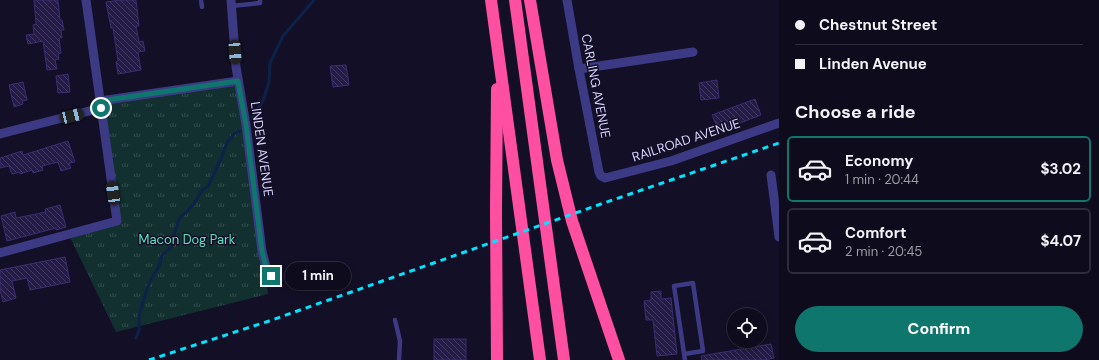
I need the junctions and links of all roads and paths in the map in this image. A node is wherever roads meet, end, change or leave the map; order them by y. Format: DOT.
graph roads {
  1 [pos="86,0"];
  2 [pos="201,0"];
  3 [pos="260,0"];
  4 [pos="491,0"];
  5 [pos="514,0"];
  6 [pos="530,0"];
  7 [pos="566,0"];
  8 [pos="231,3"];
  9 [pos="202,8"];
  10 [pos="693,52"];
  11 [pos="498,55"];
  12 [pos="579,69"];
  13 [pos="238,81"];
  14 [pos="101,105"];
  15 [pos="779,124"];
  16 [pos="0,134"];
  17 [pos="771,175"];
  18 [pos="601,176"];
  19 [pos="779,237"];
  20 [pos="0,253"];
  21 [pos="271,276"];
  22 [pos="395,320"];
  23 [pos="684,354"];
  24 [pos="399,360"];
  25 [pos="496,360"];
  26 [pos="540,360"];
  27 [pos="564,360"];
  28 [pos="619,360"];
  29 [pos="685,360"];
  1 -- 14 [label="street"];
  2 -- 9 [label="lane"];
  3 -- 8 [label="lane"];
  4 -- 11 [label="highway"];
  5 -- 27 [label="highway"];
  6 -- 28 [label="highway"];
  7 -- 12 [label="street, CARLING AVENUE"];
  8 -- 13 [label="street, LINDEN AVENUE"];
  10 -- 12 [label="street"];
  11 -- 25 [label="highway"];
  11 -- 26 [label="highway"];
  12 -- 18 [label="street, CARLING AVENUE"];
  13 -- 14 [label="street"];
  13 -- 21 [label="street, LINDEN AVENUE"];
  14 -- 16 [label="street"];
  14 -- 20 [label="street"];
  15 -- 18 [label="street, RAILROAD AVENUE"];
  17 -- 19 [label="street"];
  22 -- 24 [label="lane"];
  23 -- 23 [label="lane"];
  23 -- 29 [label="lane"];
}
